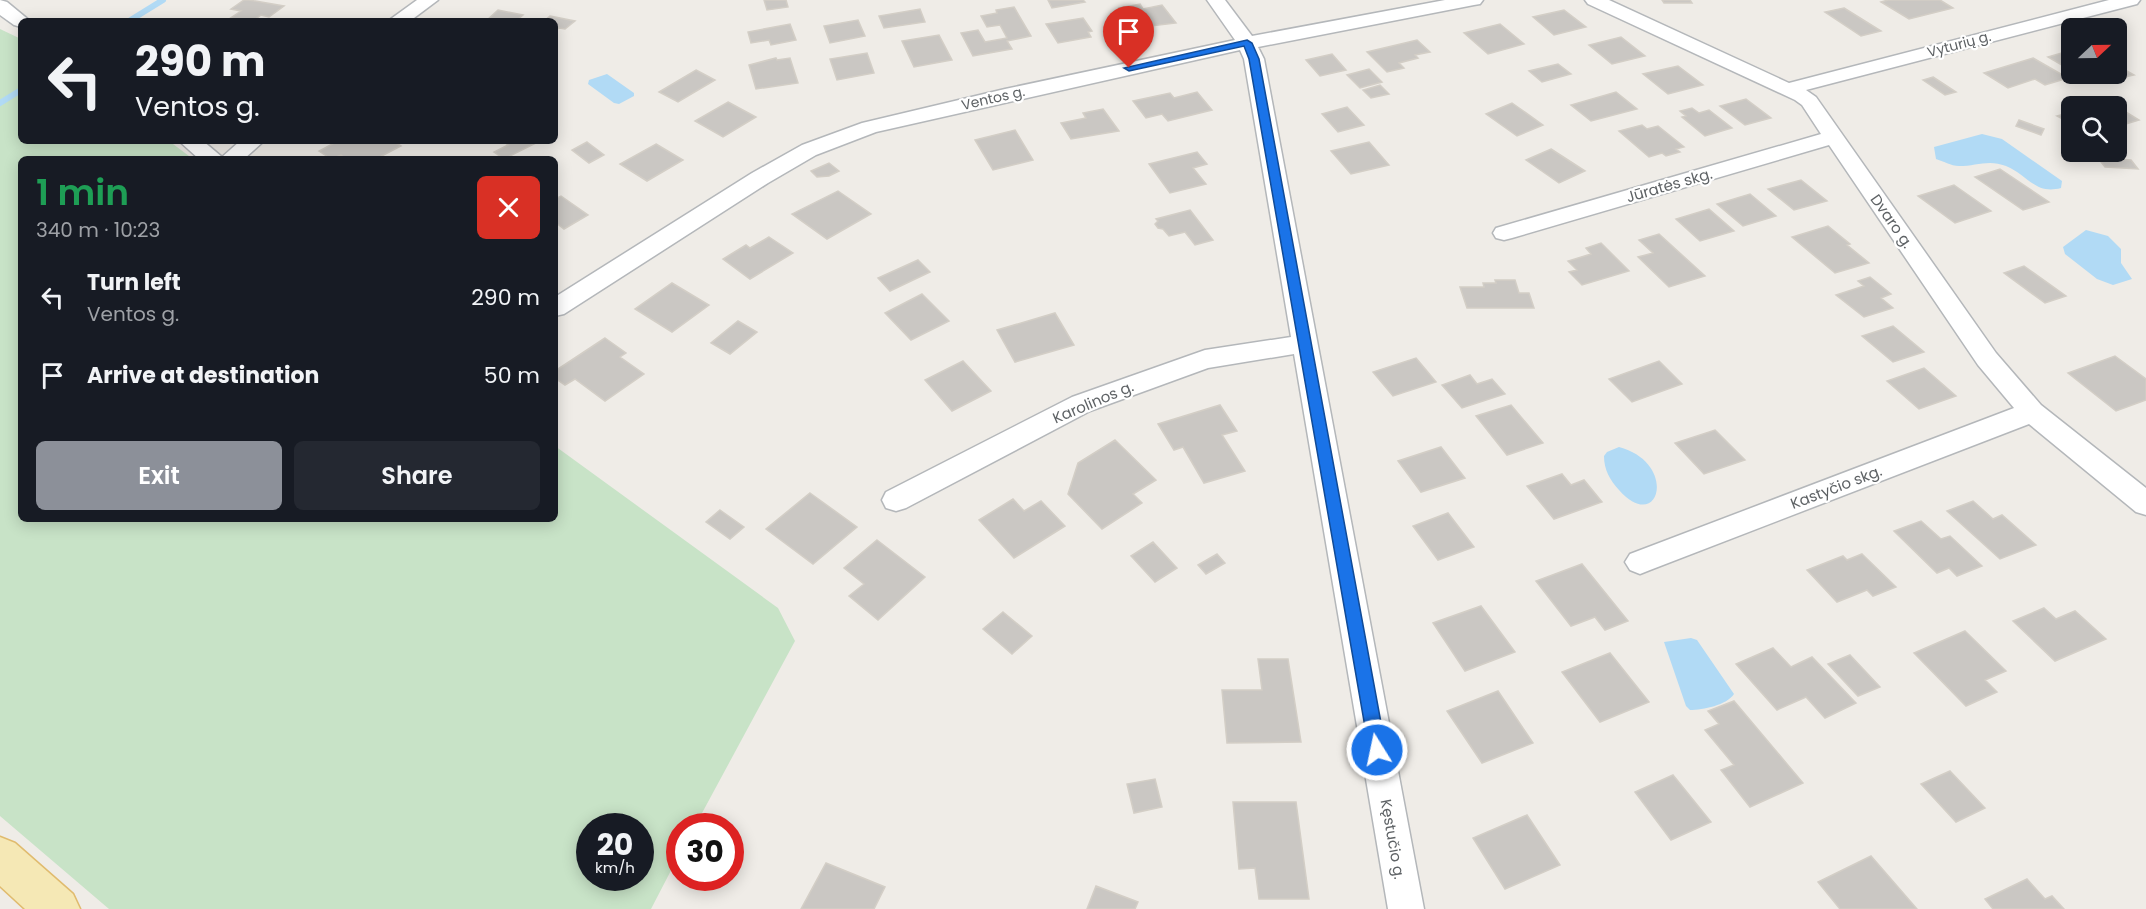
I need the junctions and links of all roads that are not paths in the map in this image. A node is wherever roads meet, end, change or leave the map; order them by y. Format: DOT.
graph roads {
  1 [pos="429,0"];
  2 [pos="1216,0"];
  3 [pos="1474,0"];
  4 [pos="1594,0"];
  5 [pos="2131,0"];
  6 [pos="0,6"];
  7 [pos="402,18"];
  8 [pos="18,19"];
  9 [pos="1247,43"];
  10 [pos="1788,89"];
  11 [pos="1834,137"];
  12 [pos="194,144"];
  13 [pos="249,144"];
  14 [pos="208,156"];
  15 [pos="235,156"];
  16 [pos="1504,233"];
  17 [pos="558,306"];
  18 [pos="1304,344"];
  19 [pos="2032,412"];
  20 [pos="896,500"];
  21 [pos="2146,504"];
  22 [pos="1640,562"];
  23 [pos="0,858"];
  24 [pos="58,909"];
  25 [pos="1406,909"];
  1 -- 7 [label="street"];
  2 -- 9 [label="street, Kęstučio g."];
  3 -- 9 [label="street, Ventos g."];
  4 -- 10 [label="street, Dvaro g."];
  5 -- 10 [label="street, Vyturių g."];
  6 -- 8 [label="street"];
  9 -- 17 [label="street, Ventos g."];
  9 -- 18 [label="street, Kęstučio g."];
  10 -- 11 [label="street, Dvaro g."];
  11 -- 16 [label="street, Jūratės skg."];
  11 -- 19 [label="street, Dvaro g."];
  12 -- 14 [label="street"];
  13 -- 15 [label="street"];
  18 -- 20 [label="street, Karolinos g."];
  18 -- 25 [label="street, Kęstučio g."];
  19 -- 21 [label="street, Dvaro g."];
  19 -- 22 [label="street, Kastyčio skg."];
  23 -- 24 [label="main road"];
}
